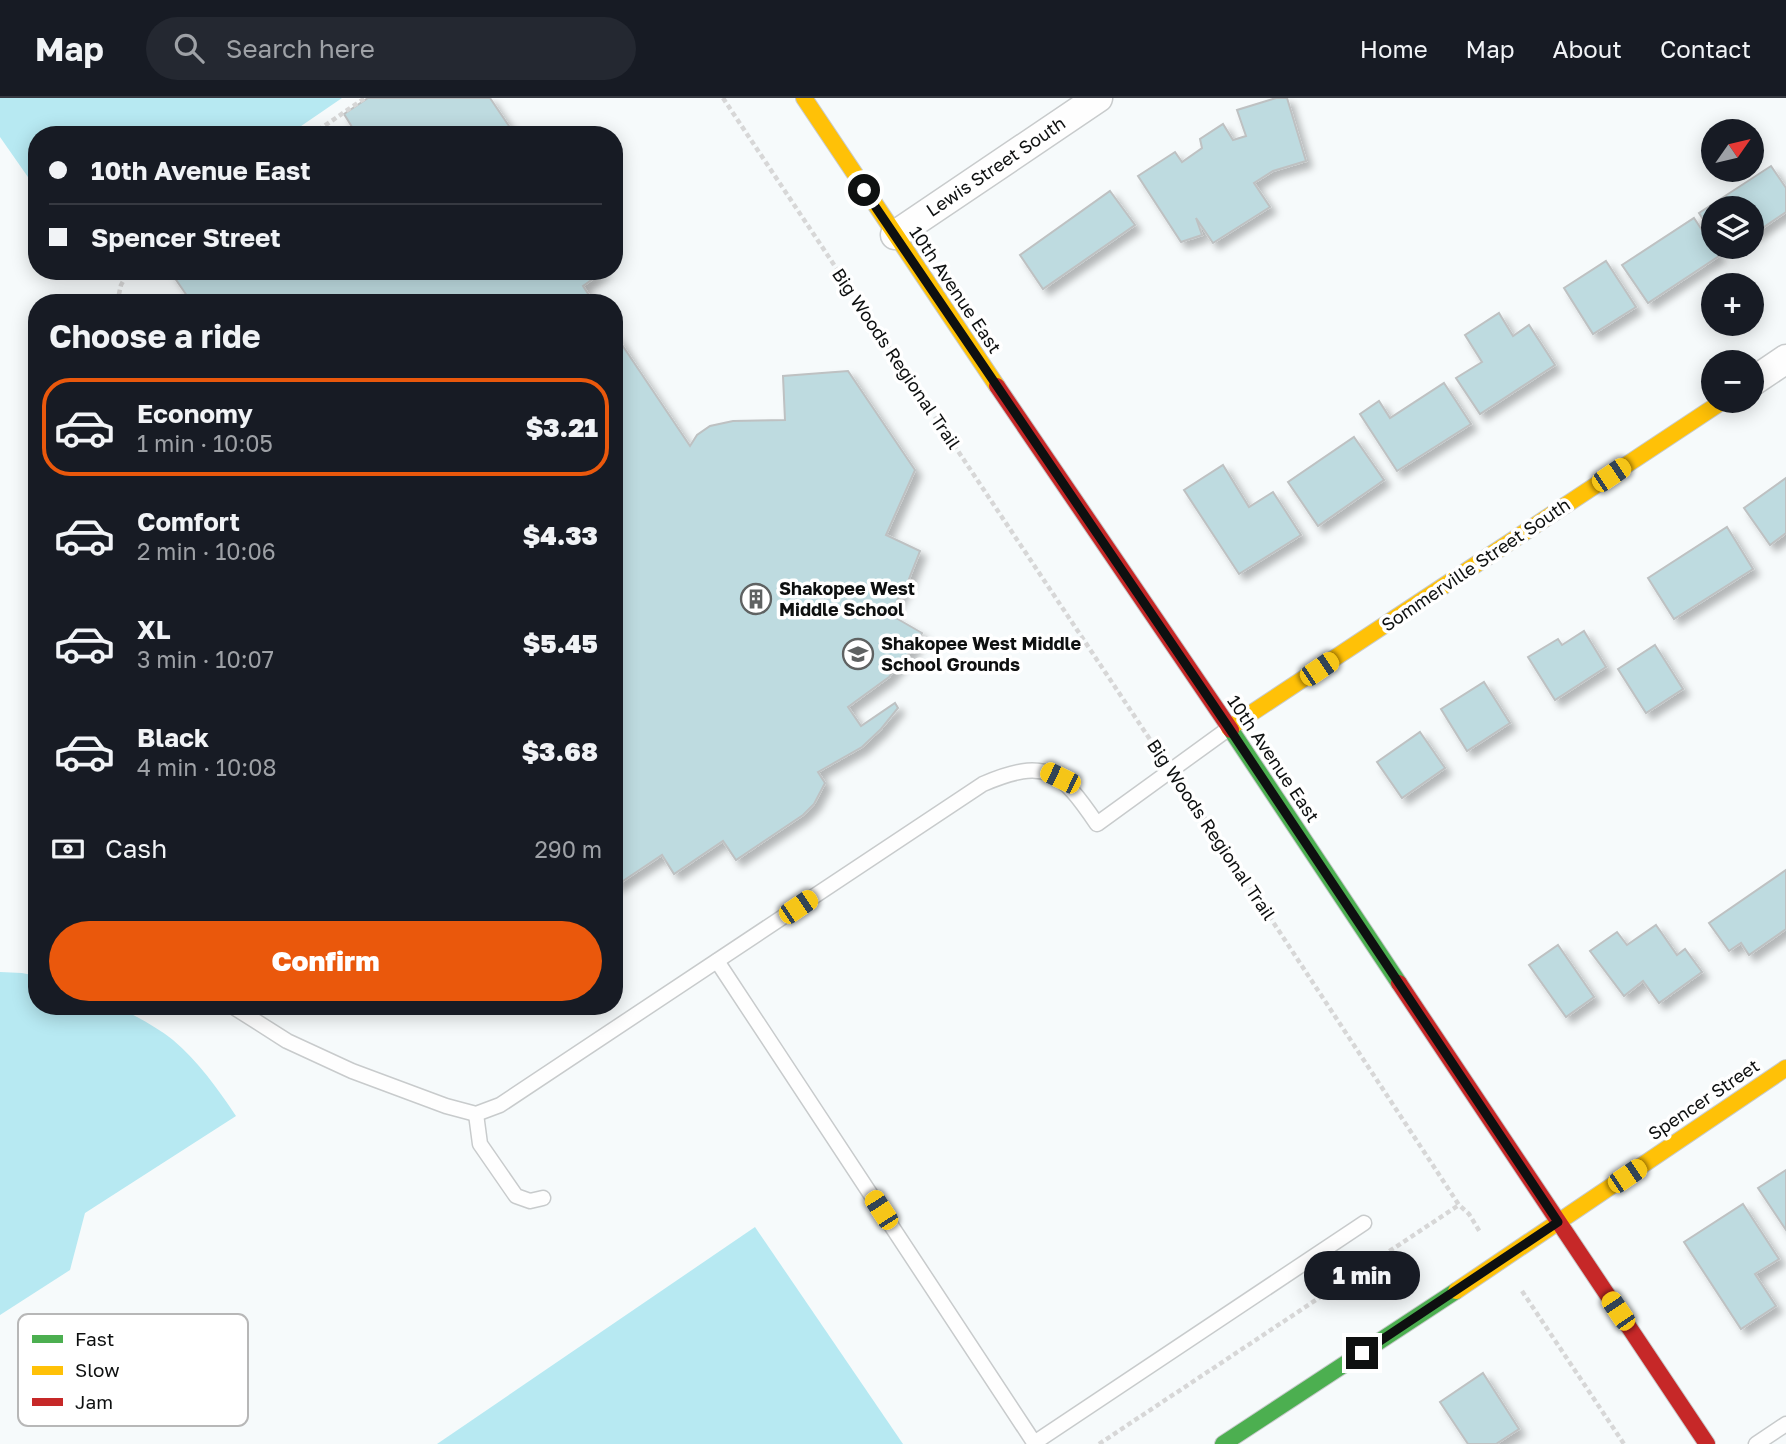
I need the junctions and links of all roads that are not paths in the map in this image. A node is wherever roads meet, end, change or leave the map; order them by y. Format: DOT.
graph roads {
  1 [pos="804,98"];
  2 [pos="1098,98"];
  3 [pos="895,235"];
  4 [pos="1786,359"];
  5 [pos="1764,374"];
  6 [pos="1705,413"];
  7 [pos="1229,728"];
  8 [pos="717,961"];
  9 [pos="246,1015"];
  10 [pos="1786,1068"];
  11 [pos="476,1114"];
  12 [pos="543,1198"];
  13 [pos="1558,1222"];
  14 [pos="1364,1223"];
  15 [pos="1786,1424"];
  16 [pos="1035,1443"];
  17 [pos="1223,1444"];
  18 [pos="1706,1444"];
  19 [pos="1756,1444"];
  1 -- 3 [label="main road, 10th Avenue East"];
  2 -- 3 [label="street, Lewis Street South"];
  3 -- 7 [label="main road, 10th Avenue East"];
  4 -- 5 [label="street"];
  6 -- 7 [label="main road, Sommerville Street South"];
  7 -- 8 [label="lane"];
  7 -- 13 [label="main road, 10th Avenue East"];
  8 -- 11 [label="lane"];
  8 -- 16 [label="lane"];
  9 -- 11 [label="lane"];
  10 -- 13 [label="main road, Spencer Street"];
  11 -- 12 [label="lane"];
  13 -- 17 [label="main road, Spencer Street"];
  13 -- 18 [label="main road, 10th Avenue East"];
  14 -- 16 [label="lane"];
  15 -- 19 [label="lane"];
}
